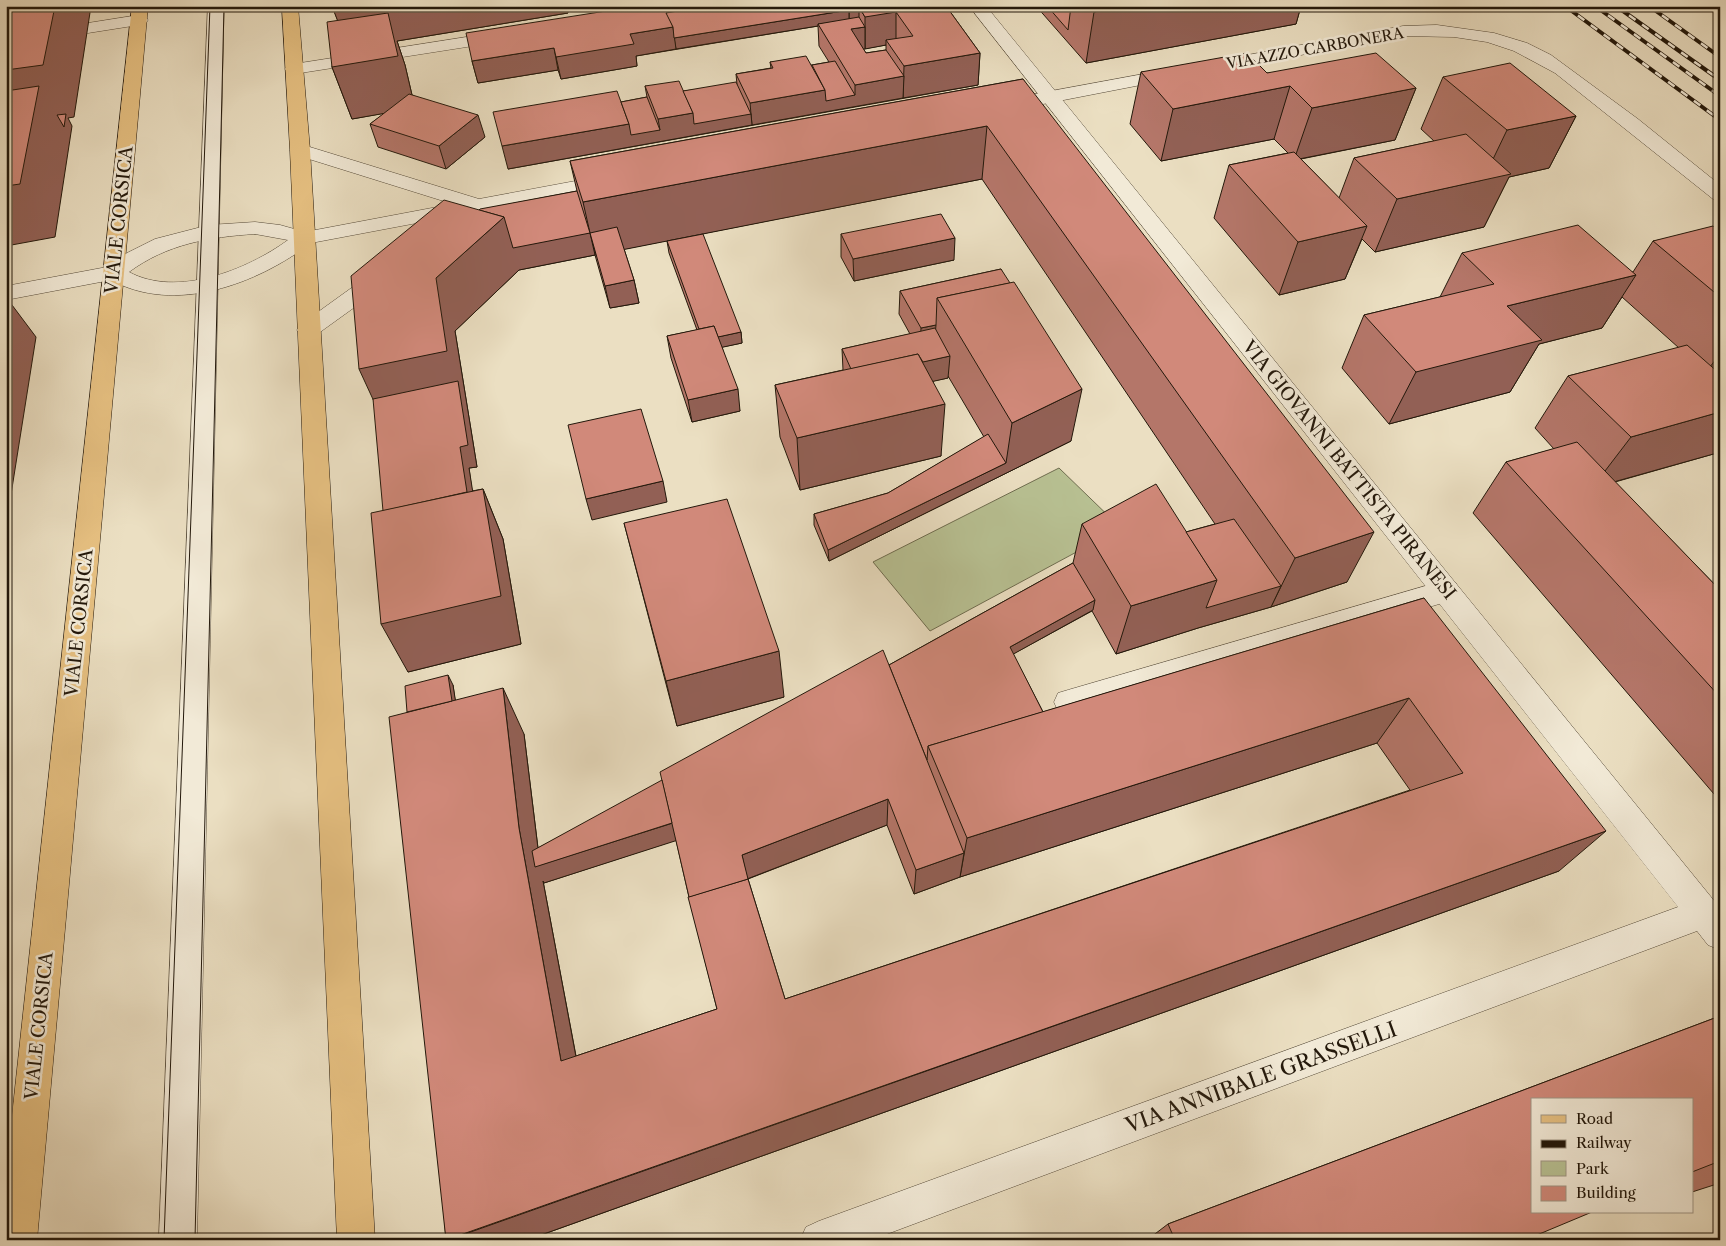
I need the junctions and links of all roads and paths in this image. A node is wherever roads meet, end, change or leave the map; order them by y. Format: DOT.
graph roads {
  1 [pos="216,6"];
  2 [pos="290,6"];
  3 [pos="696,6"];
  4 [pos="977,6"];
  5 [pos="140,13"];
  6 [pos="609,20"];
  7 [pos="88,28"];
  8 [pos="522,34"];
  9 [pos="294,69"];
  10 [pos="1050,97"];
  11 [pos="985,109"];
  12 [pos="300,150"];
  13 [pos="1682,163"];
  14 [pos="634,176"];
  15 [pos="1720,187"];
  16 [pos="1720,195"];
  17 [pos="478,205"];
  18 [pos="209,231"];
  19 [pos="440,234"];
  20 [pos="304,238"];
  21 [pos="401,262"];
  22 [pos="114,273"];
  23 [pos="207,284"];
  24 [pos="6,293"];
  25 [pos="308,330"];
  26 [pos="1446,591"];
  27 [pos="1068,702"];
  28 [pos="1712,924"];
  29 [pos="18,1240"];
  30 [pos="178,1240"];
  31 [pos="356,1240"];
  32 [pos="819,1240"];
  1 -- 18 [label="street"];
  2 -- 9 [label="main road"];
  3 -- 6 [label="street"];
  4 -- 10 [label="street, VIA GIOVANNI BATTISTA PIRANESI"];
  5 -- 7 [label="street"];
  5 -- 22 [label="main road, VIALE CORSICA"];
  8 -- 9 [label="street"];
  9 -- 12 [label="main road"];
  10 -- 11 [label="street, VIA AZZO CARBONERA"];
  10 -- 13 [label="street, VIA AZZO CARBONERA"];
  10 -- 26 [label="street, VIA GIOVANNI BATTISTA PIRANESI"];
  12 -- 17 [label="street"];
  12 -- 20 [label="main road"];
  13 -- 15 [label="street"];
  13 -- 16 [label="street, VIA AZZO CARBONERA"];
  14 -- 17 [label="street"];
  17 -- 19 [label="street"];
  17 -- 20 [label="street"];
  18 -- 20 [label="street"];
  18 -- 22 [label="street"];
  18 -- 23 [label="street"];
  20 -- 23 [label="street"];
  20 -- 25 [label="main road"];
  21 -- 25 [label="street"];
  22 -- 23 [label="street"];
  22 -- 24 [label="street"];
  22 -- 29 [label="main road, VIALE CORSICA"];
  23 -- 30 [label="street"];
  25 -- 31 [label="main road"];
  26 -- 27 [label="street"];
  26 -- 28 [label="street, VIA GIOVANNI BATTISTA PIRANESI"];
  28 -- 32 [label="street, VIA ANNIBALE GRASSELLI"];
}
